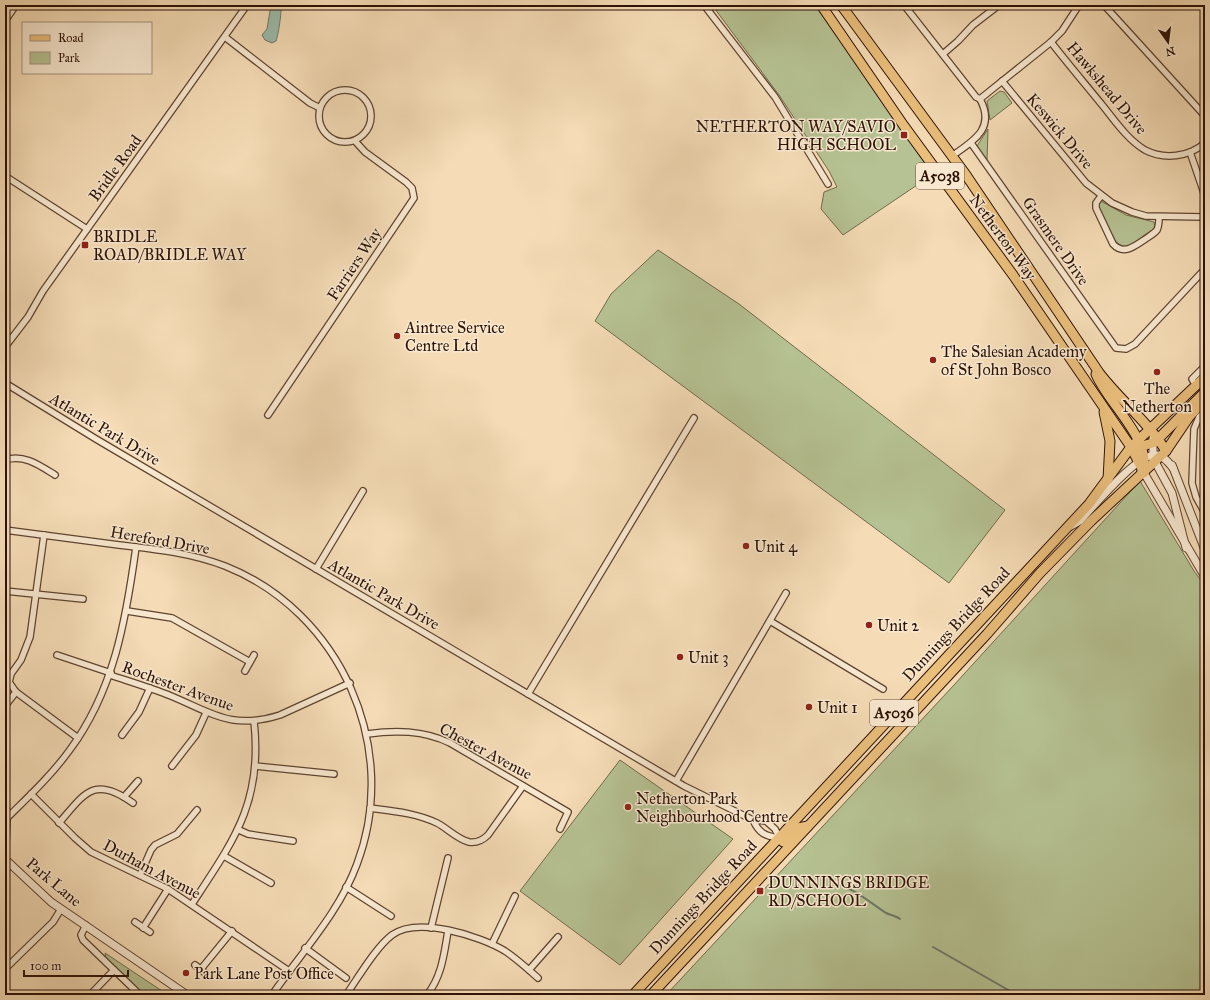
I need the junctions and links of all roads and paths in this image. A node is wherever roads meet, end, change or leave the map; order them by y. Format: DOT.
graph roads {
  1 [pos="16,5"];
  2 [pos="247,5"];
  3 [pos="704,5"];
  4 [pos="821,5"];
  5 [pos="841,5"];
  6 [pos="904,5"];
  7 [pos="999,5"];
  8 [pos="1079,5"];
  9 [pos="1104,5"];
  10 [pos="5,21"];
  11 [pos="225,38"];
  12 [pos="1051,42"];
  13 [pos="943,54"];
  14 [pos="1002,81"];
  15 [pos="980,99"];
  16 [pos="320,108"];
  17 [pos="1205,116"];
  18 [pos="355,141"];
  19 [pos="971,143"];
  20 [pos="1205,143"];
  21 [pos="1190,152"];
  22 [pos="952,156"];
  23 [pos="5,176"];
  24 [pos="828,184"];
  25 [pos="1101,196"];
  26 [pos="1205,196"];
  27 [pos="1159,217"];
  28 [pos="1205,217"];
  29 [pos="87,229"];
  30 [pos="1205,269"];
  31 [pos="5,347"];
  32 [pos="1090,358"];
  33 [pos="1205,366"];
  34 [pos="1205,378"];
  35 [pos="5,383"];
  36 [pos="1196,386"];
  37 [pos="1205,392"];
  38 [pos="1205,399"];
  39 [pos="1102,406"];
  40 [pos="1205,411"];
  41 [pos="268,414"];
  42 [pos="694,418"];
  43 [pos="1154,436"];
  44 [pos="1134,444"];
  45 [pos="1153,457"];
  46 [pos="5,460"];
  47 [pos="1142,474"];
  48 [pos="55,475"];
  49 [pos="1108,480"];
  50 [pos="363,492"];
  51 [pos="1205,513"];
  52 [pos="5,530"];
  53 [pos="1061,533"];
  54 [pos="44,535"];
  55 [pos="136,547"];
  56 [pos="1186,548"];
  57 [pos="1205,550"];
  58 [pos="316,569"];
  59 [pos="1205,577"];
  60 [pos="5,591"];
  61 [pos="786,592"];
  62 [pos="36,594"];
  63 [pos="83,599"];
  64 [pos="127,610"];
  65 [pos="770,621"];
  66 [pos="57,655"];
  67 [pos="254,655"];
  68 [pos="250,662"];
  69 [pos="245,671"];
  70 [pos="110,674"];
  71 [pos="350,683"];
  72 [pos="150,688"];
  73 [pos="883,689"];
  74 [pos="16,692"];
  75 [pos="528,694"];
  76 [pos="5,706"];
  77 [pos="206,713"];
  78 [pos="254,721"];
  79 [pos="367,734"];
  80 [pos="122,735"];
  81 [pos="78,738"];
  82 [pos="172,766"];
  83 [pos="255,766"];
  84 [pos="334,774"];
  85 [pos="138,781"];
  86 [pos="676,781"];
  87 [pos="523,786"];
  88 [pos="31,794"];
  89 [pos="124,797"];
  90 [pos="133,804"];
  91 [pos="370,808"];
  92 [pos="197,810"];
  93 [pos="6,819"];
  94 [pos="753,820"];
  95 [pos="59,823"];
  96 [pos="560,829"];
  97 [pos="238,830"];
  98 [pos="293,841"];
  99 [pos="6,842"];
  100 [pos="784,842"];
  101 [pos="224,856"];
  102 [pos="448,858"];
  103 [pos="7,864"];
  104 [pos="140,875"];
  105 [pos="271,883"];
  106 [pos="346,888"];
  107 [pos="168,889"];
  108 [pos="515,896"];
  109 [pos="192,904"];
  110 [pos="61,910"];
  111 [pos="391,916"];
  112 [pos="135,922"];
  113 [pos="86,925"];
  114 [pos="143,928"];
  115 [pos="431,928"];
  116 [pos="232,931"];
  117 [pos="448,931"];
  118 [pos="150,932"];
  119 [pos="558,937"];
  120 [pos="492,944"];
  121 [pos="305,948"];
  122 [pos="195,965"];
  123 [pos="5,969"];
  124 [pos="201,969"];
  125 [pos="114,970"];
  126 [pos="529,970"];
  127 [pos="289,971"];
  128 [pos="209,976"];
  129 [pos="346,978"];
  130 [pos="538,978"];
  131 [pos="90,995"];
  132 [pos="140,995"];
  133 [pos="187,995"];
  134 [pos="272,995"];
  135 [pos="346,995"];
  136 [pos="428,995"];
  137 [pos="633,995"];
  138 [pos="651,995"];
  1 -- 10 [label="street"];
  2 -- 11 [label="street, Bridle Road"];
  3 -- 24 [label="street"];
  4 -- 39 [label="main road, Netherton Way / A5038"];
  5 -- 22 [label="main road, Netherton Way / A5038"];
  6 -- 13 [label="street"];
  7 -- 13 [label="street"];
  8 -- 12 [label="street"];
  9 -- 17 [label="street"];
  11 -- 16 [label="street"];
  11 -- 29 [label="street, Bridle Road"];
  12 -- 14 [label="street"];
  12 -- 21 [label="street, Hawkshead Drive"];
  13 -- 15 [label="street"];
  14 -- 15 [label="street"];
  14 -- 25 [label="street, Keswick Drive"];
  15 -- 19 [label="street"];
  16 -- 18 [label="street"];
  16 -- 18 [label="street"];
  18 -- 41 [label="street, Farriers Way"];
  19 -- 22 [label="street"];
  19 -- 30 [label="street, Grasmere Drive"];
  20 -- 21 [label="street"];
  21 -- 26 [label="street"];
  22 -- 32 [label="main road, Netherton Way / A5038"];
  23 -- 29 [label="street"];
  25 -- 27 [label="street, Keswick Drive"];
  25 -- 27 [label="street"];
  27 -- 28 [label="street, Keswick Drive"];
  29 -- 31 [label="street, Bridle Road"];
  32 -- 43 [label="main road, Netherton Way / A5038"];
  32 -- 44 [label="main road"];
  33 -- 36 [label="street"];
  34 -- 36 [label="main road, A5036"];
  35 -- 58 [label="street, Atlantic Park Drive"];
  36 -- 43 [label="main road, A5036"];
  37 -- 43 [label="main road"];
  38 -- 45 [label="main road, A5036"];
  39 -- 44 [label="main road, Netherton Way / A5038"];
  39 -- 49 [label="main road"];
  40 -- 51 [label="street"];
  42 -- 75 [label="street"];
  43 -- 44 [label="main road, Dunnings Bridge Road / A5036"];
  43 -- 44 [label="main road"];
  43 -- 45 [label="main road, Netherton Way"];
  43 -- 45 [label="street"];
  44 -- 45 [label="main road"];
  44 -- 49 [label="main road, Dunnings Bridge Road / A5036"];
  45 -- 47 [label="main road, Dunnings Bridge Road / A5036"];
  45 -- 47 [label="main road"];
  45 -- 53 [label="street"];
  45 -- 56 [label="street"];
  45 -- 57 [label="street"];
  46 -- 48 [label="street"];
  47 -- 56 [label="street"];
  47 -- 100 [label="main road, Dunnings Bridge Road / A5036"];
  49 -- 53 [label="main road, Dunnings Bridge Road / A5036"];
  50 -- 58 [label="street"];
  52 -- 54 [label="street, Hereford Drive"];
  53 -- 100 [label="main road, Dunnings Bridge Road / A5036"];
  54 -- 55 [label="street, Hereford Drive"];
  54 -- 62 [label="street"];
  55 -- 64 [label="street"];
  55 -- 71 [label="street, Hereford Drive"];
  56 -- 59 [label="street"];
  58 -- 75 [label="street, Atlantic Park Drive"];
  60 -- 62 [label="street"];
  61 -- 65 [label="street"];
  62 -- 63 [label="street"];
  62 -- 74 [label="street"];
  64 -- 68 [label="street"];
  64 -- 70 [label="street"];
  65 -- 73 [label="street"];
  65 -- 86 [label="street"];
  66 -- 70 [label="street, Rochester Avenue"];
  67 -- 68 [label="street"];
  68 -- 69 [label="street"];
  70 -- 72 [label="street, Rochester Avenue"];
  70 -- 81 [label="street"];
  71 -- 78 [label="street, Rochester Avenue"];
  71 -- 79 [label="street, Hereford Drive"];
  72 -- 77 [label="street, Rochester Avenue"];
  72 -- 80 [label="street"];
  74 -- 76 [label="street"];
  74 -- 81 [label="street"];
  75 -- 86 [label="street, Atlantic Park Drive"];
  77 -- 78 [label="street, Rochester Avenue"];
  77 -- 82 [label="street"];
  78 -- 83 [label="street"];
  79 -- 87 [label="street, Chester Avenue"];
  79 -- 91 [label="street, Hereford Drive"];
  81 -- 88 [label="street"];
  83 -- 84 [label="street"];
  83 -- 97 [label="street"];
  85 -- 89 [label="street"];
  86 -- 94 [label="street, Atlantic Park Drive"];
  87 -- 91 [label="street"];
  87 -- 96 [label="street, Chester Avenue"];
  88 -- 93 [label="street"];
  88 -- 95 [label="street, Durham Avenue"];
  89 -- 90 [label="street"];
  89 -- 95 [label="street"];
  91 -- 106 [label="street, Hereford Drive"];
  92 -- 104 [label="street"];
  93 -- 99 [label="street"];
  94 -- 100 [label="street, Atlantic Park Drive"];
  94 -- 100 [label="street, Atlantic Park Drive"];
  95 -- 104 [label="street, Durham Avenue"];
  97 -- 98 [label="street"];
  97 -- 101 [label="street"];
  100 -- 137 [label="main road, Dunnings Bridge Road / A5036"];
  100 -- 138 [label="main road, Dunnings Bridge Road / A5036"];
  101 -- 105 [label="street"];
  101 -- 109 [label="street"];
  102 -- 115 [label="street"];
  103 -- 110 [label="street, Park Lane"];
  104 -- 107 [label="street, Durham Avenue"];
  106 -- 111 [label="street"];
  106 -- 121 [label="street, Hereford Drive"];
  107 -- 109 [label="street, Durham Avenue"];
  107 -- 114 [label="street"];
  108 -- 120 [label="street"];
  109 -- 116 [label="street, Durham Avenue"];
  110 -- 113 [label="street, Park Lane"];
  110 -- 123 [label="street"];
  112 -- 114 [label="street"];
  113 -- 125 [label="street, Park Lane"];
  113 -- 133 [label="street, Park Lane"];
  114 -- 118 [label="street"];
  115 -- 117 [label="street"];
  115 -- 135 [label="street"];
  116 -- 124 [label="street"];
  116 -- 127 [label="street, Durham Avenue"];
  117 -- 120 [label="street"];
  117 -- 136 [label="street"];
  119 -- 126 [label="street"];
  120 -- 126 [label="street"];
  121 -- 127 [label="street, Hereford Drive"];
  121 -- 129 [label="street"];
  122 -- 124 [label="street"];
  124 -- 128 [label="street"];
  125 -- 131 [label="street"];
  125 -- 132 [label="street, Park Lane"];
  126 -- 130 [label="street"];
  127 -- 134 [label="street, Hereford Drive"];
}
